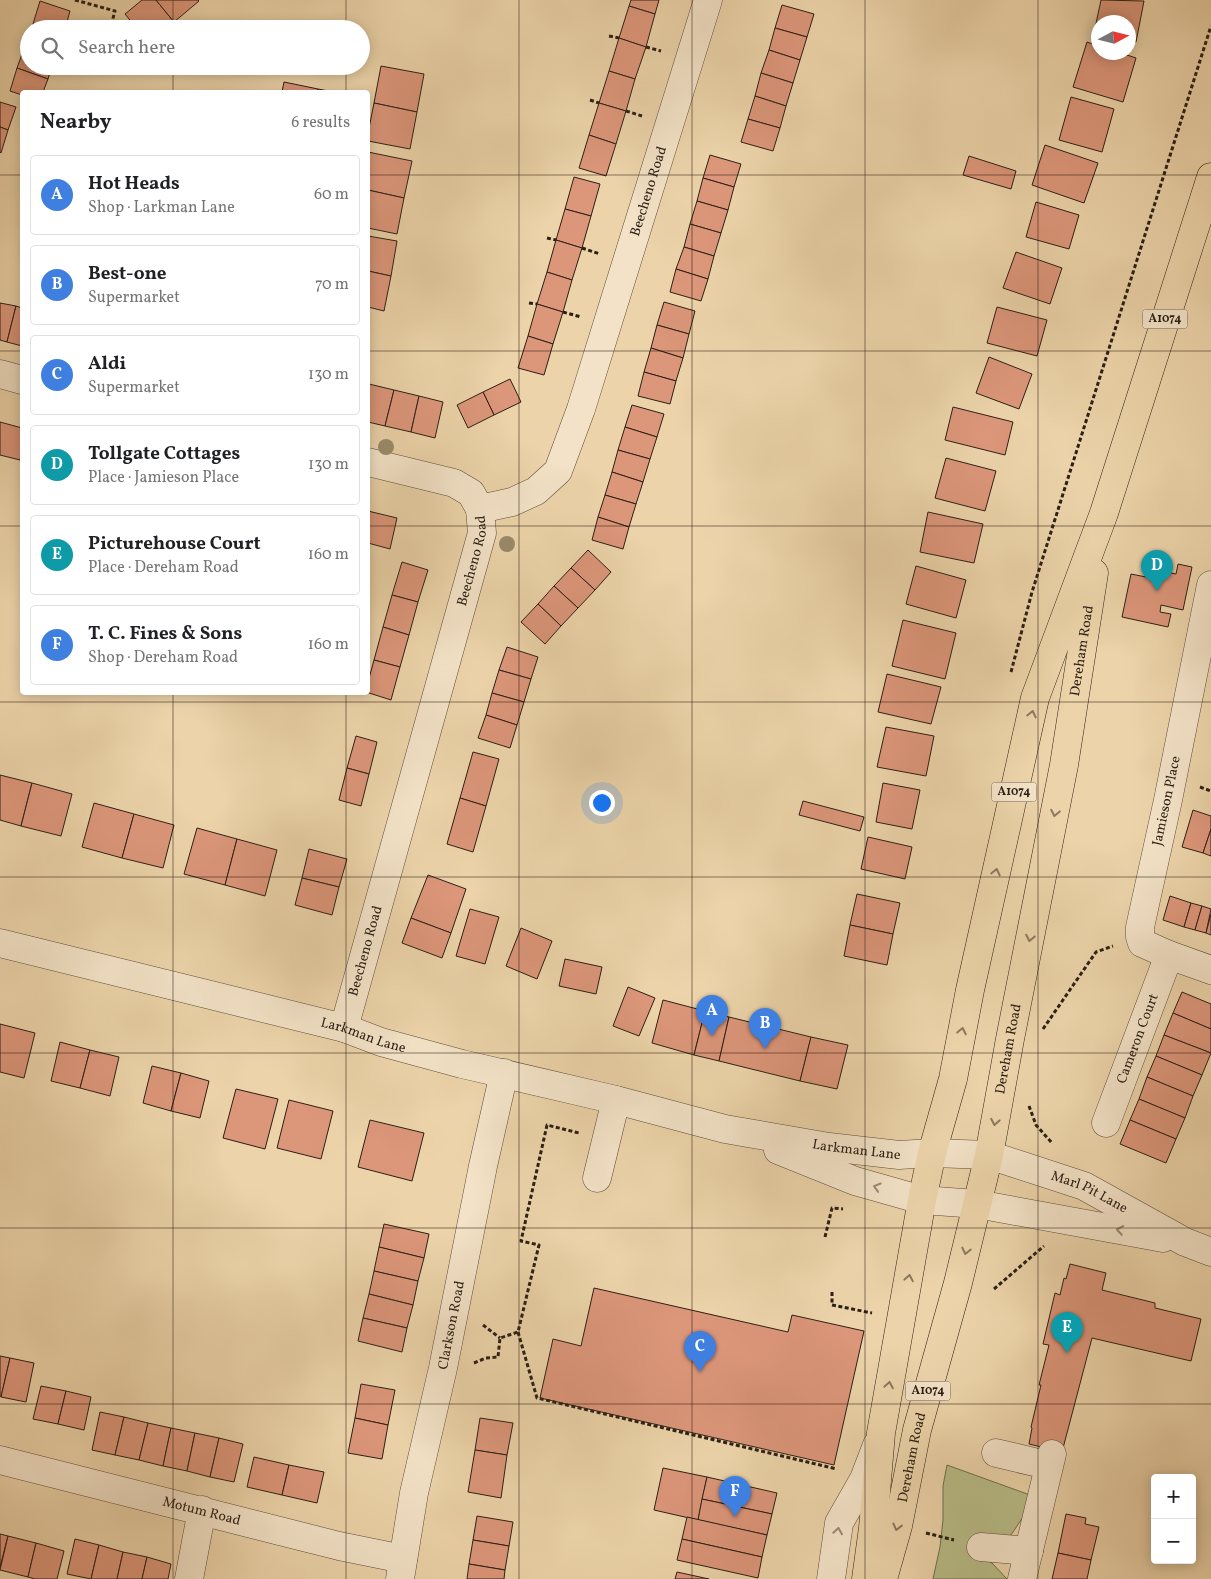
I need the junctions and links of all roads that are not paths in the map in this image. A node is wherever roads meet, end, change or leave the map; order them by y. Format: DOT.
graph roads {
  1 [pos="708,0"];
  2 [pos="1211,177"];
  3 [pos="0,374"];
  4 [pos="20,379"];
  5 [pos="370,462"];
  6 [pos="480,509"];
  7 [pos="1104,513"];
  8 [pos="1211,585"];
  9 [pos="0,943"];
  10 [pos="1169,955"];
  11 [pos="1211,970"];
  12 [pos="344,1028"];
  13 [pos="504,1073"];
  14 [pos="605,1097"];
  15 [pos="1106,1123"];
  16 [pos="725,1129"];
  17 [pos="932,1153"];
  18 [pos="989,1155"];
  19 [pos="597,1178"];
  20 [pos="922,1200"];
  21 [pos="977,1204"];
  22 [pos="1185,1242"];
  23 [pos="1211,1252"];
  24 [pos="881,1433"];
  25 [pos="996,1453"];
  26 [pos="0,1460"];
  27 [pos="202,1510"];
  28 [pos="981,1547"];
  29 [pos="1029,1551"];
  30 [pos="401,1569"];
  31 [pos="189,1579"];
  32 [pos="831,1579"];
  33 [pos="866,1579"];
  34 [pos="883,1579"];
  35 [pos="1022,1579"];
  1 -- 6 [label="street, Beecheno Road"];
  2 -- 7 [label="highway, Dereham Road / A1074"];
  3 -- 4 [label="street"];
  5 -- 6 [label="street"];
  6 -- 12 [label="street, Beecheno Road"];
  17 -- 7 [label="highway, Dereham Road / A1074, one-way"];
  7 -- 18 [label="highway, Dereham Road / A1074, one-way"];
  8 -- 10 [label="street, Jamieson Place"];
  9 -- 12 [label="street, Larkman Lane"];
  10 -- 11 [label="street"];
  10 -- 15 [label="street, Cameron Court"];
  12 -- 13 [label="street, Larkman Lane"];
  13 -- 14 [label="street, Larkman Lane"];
  13 -- 30 [label="street, Clarkson Road"];
  14 -- 16 [label="street, Larkman Lane"];
  14 -- 19 [label="street"];
  16 -- 17 [label="street, Larkman Lane"];
  20 -- 16 [label="street, Larkman Lane, one-way"];
  17 -- 18 [label="street, Larkman Lane"];
  17 -- 20 [label="highway, Dereham Road / A1074"];
  18 -- 21 [label="highway, Dereham Road / A1074"];
  18 -- 22 [label="street, Marl Pit Lane"];
  20 -- 21 [label="street, Larkman Lane"];
  24 -- 20 [label="highway, Dereham Road / A1074, one-way"];
  22 -- 21 [label="street, Marl Pit Lane, one-way"];
  21 -- 34 [label="highway, Dereham Road / A1074, one-way"];
  22 -- 23 [label="street, Marl Pit Lane"];
  32 -- 24 [label="street, Dereham Road, one-way"];
  24 -- 33 [label="highway, Dereham Road / A1074"];
  25 -- 29 [label="street"];
  26 -- 27 [label="street, Motum Road"];
  27 -- 30 [label="street, Motum Road"];
  27 -- 31 [label="street"];
  28 -- 29 [label="street"];
  29 -- 35 [label="street"];
}
